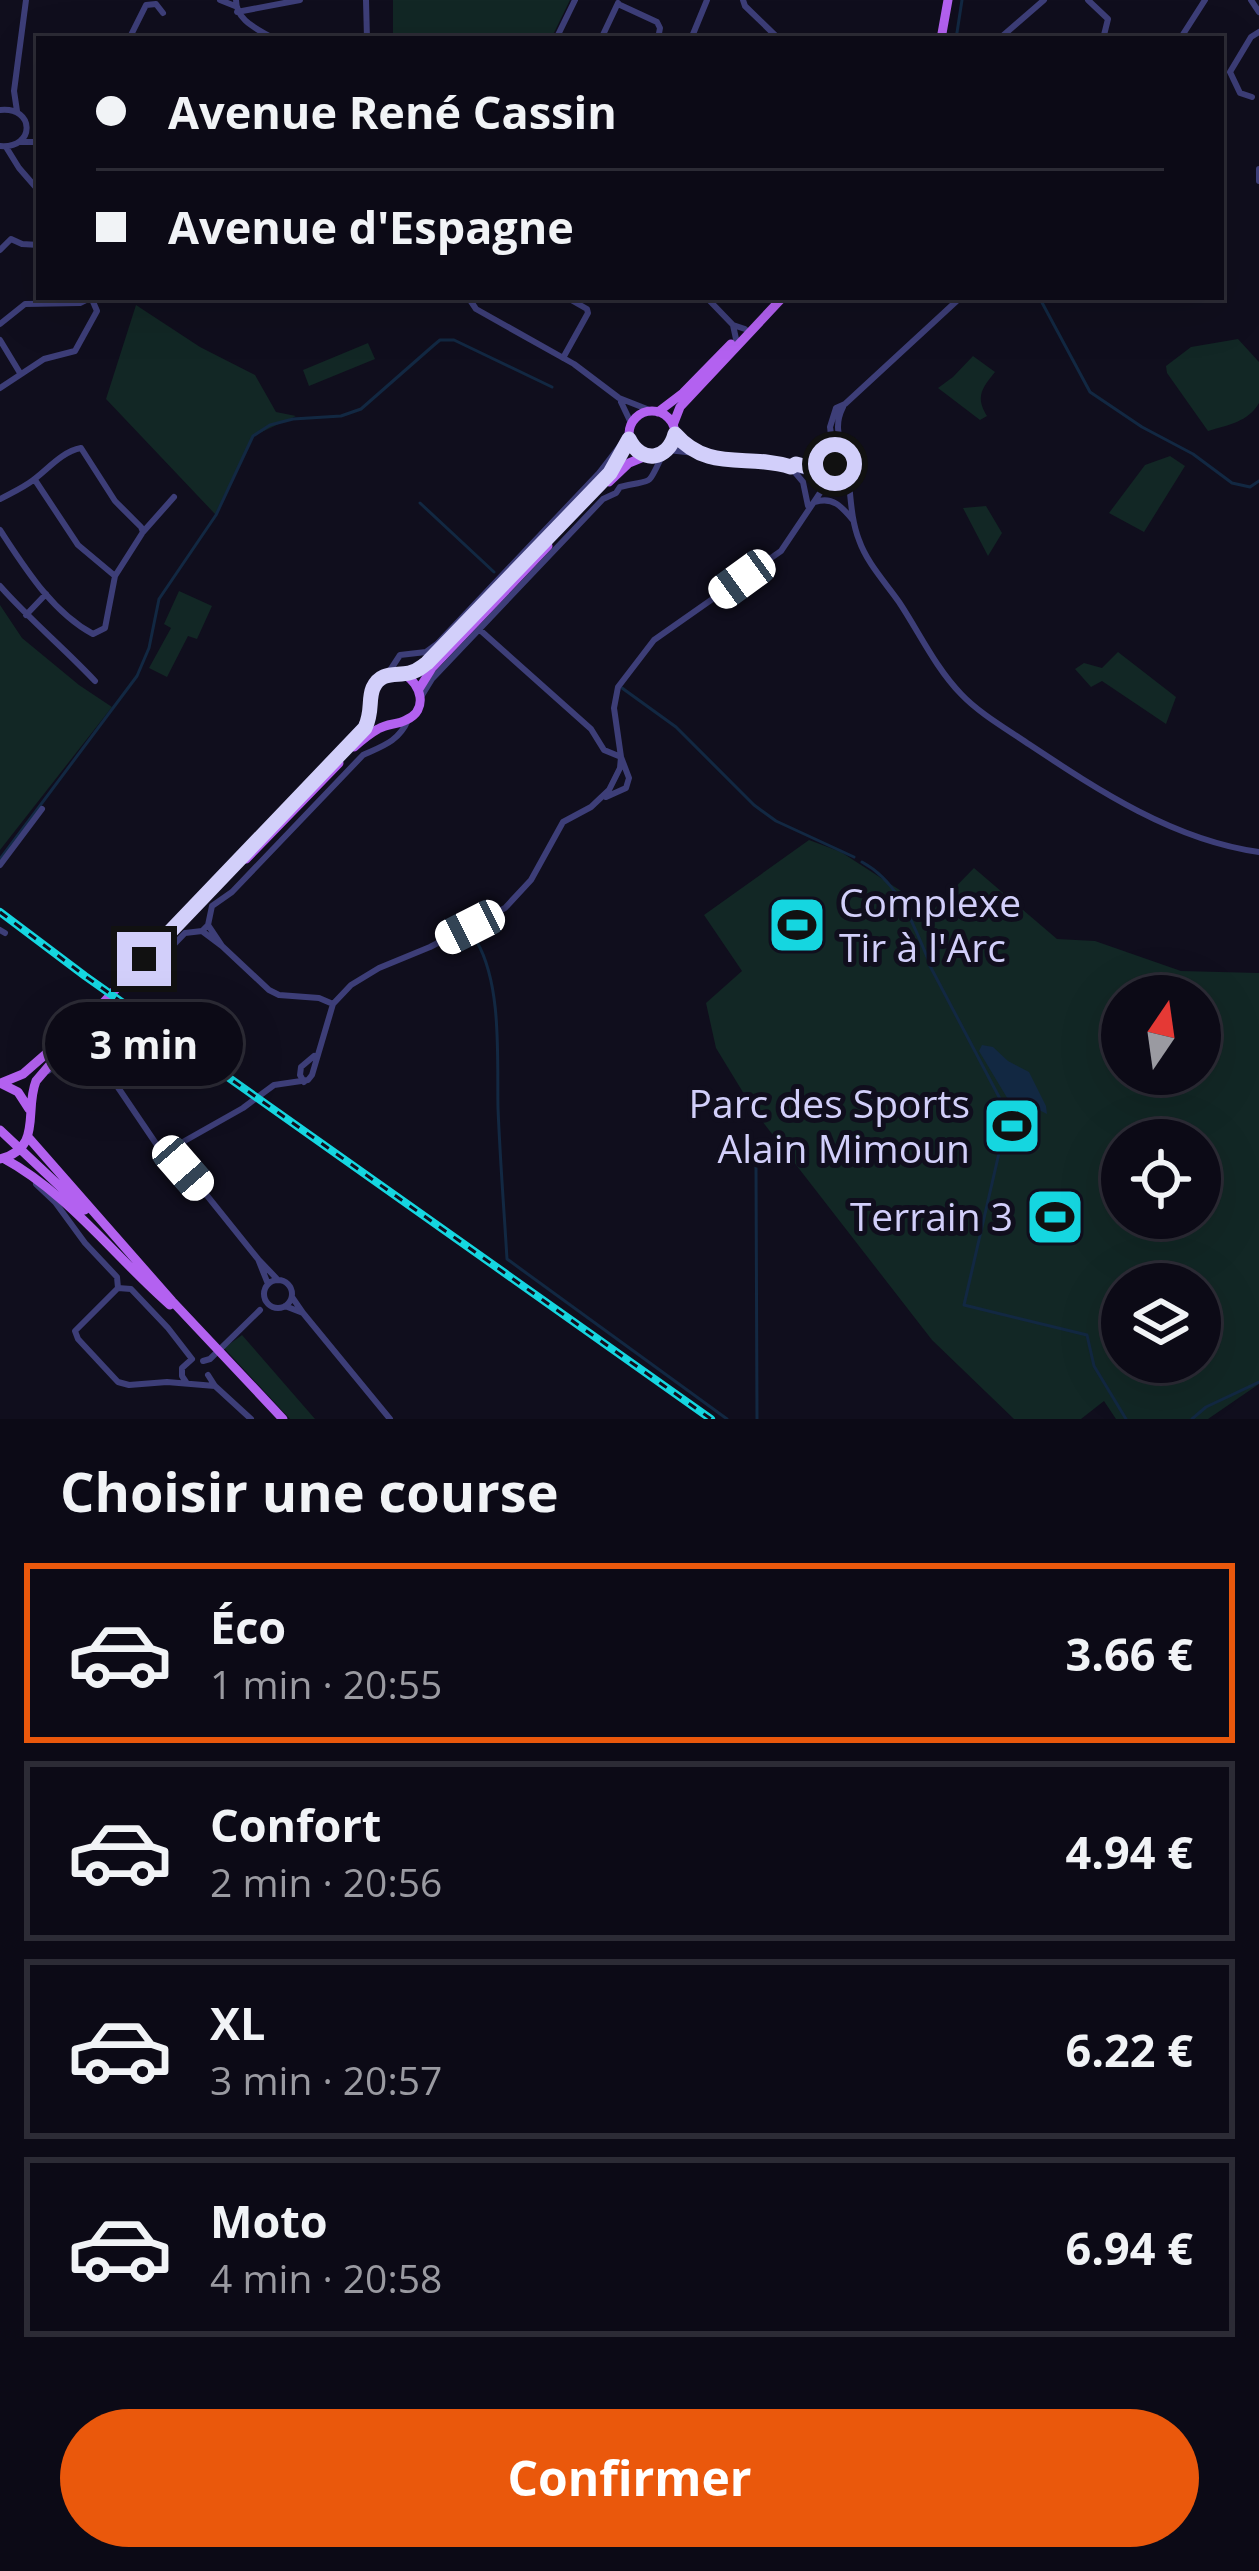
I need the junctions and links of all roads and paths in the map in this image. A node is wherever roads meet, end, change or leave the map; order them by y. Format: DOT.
graph roads {
  1 [pos="26,0"];
  2 [pos="220,0"];
  3 [pos="300,0"];
  4 [pos="366,0"];
  5 [pos="575,0"];
  6 [pos="707,0"];
  7 [pos="743,0"];
  8 [pos="951,0"];
  9 [pos="1019,0"];
  10 [pos="1044,0"];
  11 [pos="1088,0"];
  12 [pos="1205,0"];
  13 [pos="1252,0"];
  14 [pos="618,2"];
  15 [pos="236,6"];
  16 [pos="1030,11"];
  17 [pos="1259,12"];
  18 [pos="163,13"];
  19 [pos="1259,32"];
  20 [pos="130,36"];
  21 [pos="269,36"];
  22 [pos="367,36"];
  23 [pos="557,36"];
  24 [pos="602,36"];
  25 [pos="659,36"];
  26 [pos="692,36"];
  27 [pos="776,36"];
  28 [pos="945,36"];
  29 [pos="1002,36"];
  30 [pos="1104,36"];
  31 [pos="1182,36"];
  32 [pos="14,91"];
  33 [pos="1252,97"];
  34 [pos="2,109"];
  35 [pos="17,111"];
  36 [pos="12,143"];
  37 [pos="1259,169"];
  38 [pos="1259,181"];
  39 [pos="36,188"];
  40 [pos="36,245"];
  41 [pos="0,250"];
  42 [pos="86,300"];
  43 [pos="92,300"];
  44 [pos="473,300"];
  45 [pos="572,300"];
  46 [pos="709,300"];
  47 [pos="777,300"];
  48 [pos="777,300"];
  49 [pos="958,300"];
  50 [pos="0,324"];
  51 [pos="733,325"];
  52 [pos="745,329"];
  53 [pos="736,339"];
  54 [pos="0,340"];
  55 [pos="563,358"];
  56 [pos="20,373"];
  57 [pos="0,388"];
  58 [pos="619,398"];
  59 [pos="845,404"];
  60 [pos="655,411"];
  61 [pos="674,429"];
  62 [pos="630,433"];
  63 [pos="666,452"];
  64 [pos="695,452"];
  65 [pos="647,456"];
  66 [pos="791,467"];
  67 [pos="655,468"];
  68 [pos="830,478"];
  69 [pos="35,479"];
  70 [pos="847,484"];
  71 [pos="173,497"];
  72 [pos="0,499"];
  73 [pos="810,506"];
  74 [pos="853,520"];
  75 [pos="0,530"];
  76 [pos="142,532"];
  77 [pos="115,576"];
  78 [pos="0,586"];
  79 [pos="46,594"];
  80 [pos="26,615"];
  81 [pos="480,629"];
  82 [pos="404,674"];
  83 [pos="387,675"];
  84 [pos="95,681"];
  85 [pos="420,693"];
  86 [pos="372,707"];
  87 [pos="399,722"];
  88 [pos="621,757"];
  89 [pos="330,790"];
  90 [pos="603,798"];
  91 [pos="42,808"];
  92 [pos="291,813"];
  93 [pos="1259,852"];
  94 [pos="0,865"];
  95 [pos="205,928"];
  96 [pos="124,982"];
  97 [pos="334,1004"];
  98 [pos="99,1008"];
  99 [pos="80,1032"];
  100 [pos="96,1055"];
  101 [pos="41,1074"];
  102 [pos="0,1083"];
  103 [pos="29,1109"];
  104 [pos="0,1133"];
  105 [pos="26,1140"];
  106 [pos="176,1157"];
  107 [pos="5,1158"];
  108 [pos="25,1170"];
  109 [pos="258,1259"];
  110 [pos="278,1280"];
  111 [pos="268,1284"];
  112 [pos="118,1288"];
  113 [pos="292,1297"];
  114 [pos="265,1298"];
  115 [pos="170,1302"];
  116 [pos="271,1306"];
  117 [pos="285,1306"];
  118 [pos="260,1310"];
  119 [pos="302,1313"];
  120 [pos="186,1365"];
  121 [pos="207,1365"];
  122 [pos="167,1382"];
  123 [pos="188,1384"];
  124 [pos="200,1384"];
  125 [pos="215,1386"];
  126 [pos="251,1419"];
  127 [pos="280,1419"];
  128 [pos="390,1419"];
  1 -- 32 [label="street"];
  2 -- 15 [label="street"];
  3 -- 15 [label="street"];
  4 -- 22 [label="street"];
  5 -- 23 [label="street"];
  6 -- 26 [label="street"];
  7 -- 27 [label="street"];
  8 -- 28 [label="main road"];
  9 -- 16 [label="street"];
  10 -- 16 [label="street"];
  11 -- 30 [label="street"];
  12 -- 31 [label="street"];
  13 -- 17 [label="street"];
  14 -- 24 [label="street"];
  14 -- 25 [label="street"];
  15 -- 21 [label="street"];
  16 -- 29 [label="street"];
  18 -- 20 [label="street"];
  19 -- 33 [label="street"];
  32 -- 34 [label="street"];
  32 -- 35 [label="street"];
  34 -- 35 [label="street"];
  35 -- 36 [label="street"];
  36 -- 39 [label="street"];
  37 -- 38 [label="street"];
  40 -- 41 [label="street"];
  42 -- 50 [label="street"];
  43 -- 56 [label="street"];
  44 -- 55 [label="street"];
  45 -- 55 [label="street"];
  46 -- 51 [label="street"];
  47 -- 52 [label="main road"];
  48 -- 61 [label="main road"];
  49 -- 59 [label="street"];
  51 -- 52 [label="street"];
  51 -- 53 [label="street"];
  52 -- 53 [label="main road"];
  53 -- 60 [label="main road"];
  54 -- 56 [label="street"];
  55 -- 58 [label="street"];
  56 -- 57 [label="street"];
  58 -- 60 [label="street"];
  58 -- 62 [label="street"];
  59 -- 68 [label="street"];
  59 -- 70 [label="street"];
  60 -- 61 [label="main road"];
  60 -- 62 [label="main road"];
  61 -- 63 [label="main road"];
  61 -- 64 [label="street"];
  62 -- 65 [label="main road"];
  62 -- 82 [label="main road"];
  62 -- 83 [label="street"];
  63 -- 64 [label="street"];
  63 -- 65 [label="main road"];
  63 -- 67 [label="street"];
  64 -- 66 [label="street"];
  65 -- 67 [label="street"];
  65 -- 85 [label="main road"];
  66 -- 68 [label="street"];
  66 -- 73 [label="street"];
  67 -- 81 [label="street"];
  68 -- 70 [label="street"];
  68 -- 73 [label="street"];
  69 -- 72 [label="street"];
  69 -- 76 [label="street"];
  69 -- 77 [label="street"];
  70 -- 74 [label="street"];
  71 -- 76 [label="street"];
  73 -- 74 [label="street"];
  73 -- 88 [label="street"];
  74 -- 93 [label="street"];
  75 -- 79 [label="street"];
  76 -- 77 [label="street"];
  77 -- 79 [label="street"];
  78 -- 80 [label="street"];
  79 -- 80 [label="street"];
  80 -- 84 [label="street"];
  81 -- 85 [label="street"];
  81 -- 88 [label="street"];
  82 -- 83 [label="main road"];
  82 -- 85 [label="main road"];
  83 -- 86 [label="main road"];
  85 -- 87 [label="main road"];
  86 -- 87 [label="main road"];
  86 -- 96 [label="main road"];
  87 -- 89 [label="street"];
  87 -- 92 [label="main road"];
  88 -- 90 [label="street"];
  88 -- 90 [label="street"];
  89 -- 92 [label="street"];
  89 -- 95 [label="street"];
  90 -- 97 [label="street"];
  91 -- 94 [label="street"];
  92 -- 96 [label="main road"];
  95 -- 96 [label="street"];
  95 -- 97 [label="street"];
  96 -- 98 [label="main road"];
  97 -- 106 [label="street"];
  98 -- 99 [label="main road"];
  98 -- 102 [label="main road"];
  99 -- 100 [label="street"];
  99 -- 101 [label="main road"];
  100 -- 101 [label="street"];
  100 -- 106 [label="street"];
  101 -- 103 [label="main road"];
  102 -- 103 [label="main road"];
  103 -- 105 [label="main road"];
  104 -- 115 [label="main road"];
  105 -- 107 [label="main road"];
  105 -- 115 [label="main road"];
  106 -- 109 [label="street"];
  107 -- 108 [label="main road"];
  108 -- 112 [label="street"];
  108 -- 115 [label="main road"];
  109 -- 110 [label="street"];
  109 -- 111 [label="street"];
  110 -- 111 [label="street"];
  110 -- 113 [label="street"];
  111 -- 114 [label="street"];
  112 -- 120 [label="street"];
  112 -- 122 [label="street"];
  113 -- 117 [label="street"];
  113 -- 119 [label="street"];
  114 -- 116 [label="street"];
  114 -- 118 [label="street"];
  115 -- 127 [label="main road"];
  116 -- 117 [label="street"];
  116 -- 118 [label="street"];
  117 -- 119 [label="street"];
  118 -- 121 [label="street"];
  119 -- 128 [label="street"];
  120 -- 121 [label="street"];
  120 -- 122 [label="street"];
  120 -- 123 [label="street"];
  121 -- 124 [label="street"];
  121 -- 125 [label="street"];
  122 -- 123 [label="street"];
  123 -- 124 [label="street"];
  124 -- 125 [label="street"];
  125 -- 126 [label="street"];
}
